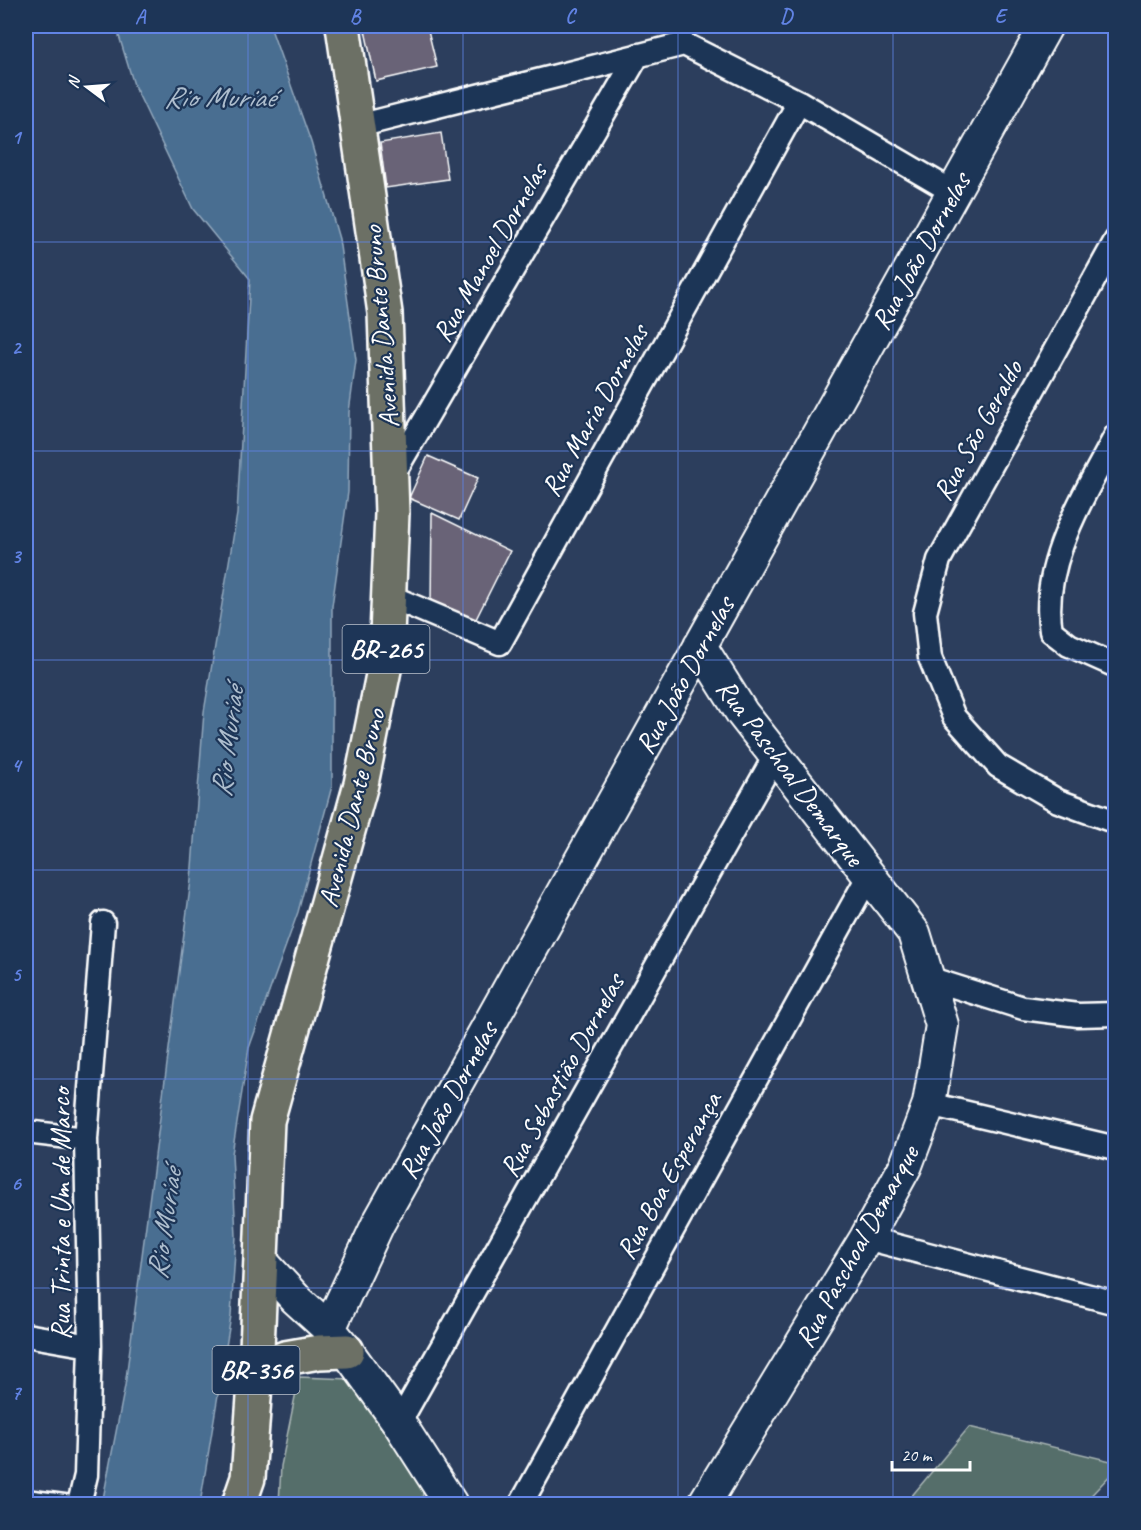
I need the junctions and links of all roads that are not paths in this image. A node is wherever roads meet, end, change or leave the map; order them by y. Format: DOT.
graph roads {
  1 [pos="343,26"];
  2 [pos="1046,26"];
  3 [pos="638,55"];
  4 [pos="799,102"];
  5 [pos="358,126"];
  6 [pos="953,192"];
  7 [pos="1116,240"];
  8 [pos="1116,435"];
  9 [pos="391,478"];
  10 [pos="389,596"];
  11 [pos="700,646"];
  12 [pos="1116,666"];
  13 [pos="775,756"];
  14 [pos="1116,822"];
  15 [pos="869,875"];
  16 [pos="103,923"];
  17 [pos="928,978"];
  18 [pos="1116,1014"];
  19 [pos="929,1104"];
  20 [pos="26,1132"];
  21 [pos="86,1139"];
  22 [pos="1116,1148"];
  23 [pos="866,1238"];
  24 [pos="261,1261"];
  25 [pos="1116,1303"];
  26 [pos="26,1335"];
  27 [pos="338,1340"];
  28 [pos="90,1346"];
  29 [pos="256,1371"];
  30 [pos="399,1423"];
  31 [pos="26,1495"];
  32 [pos="246,1496"];
  33 [pos="79,1503"];
  34 [pos="451,1504"];
  35 [pos="521,1504"];
  36 [pos="704,1504"];
  1 -- 5 [label="highway, Avenida Dante Bruno / BR-265"];
  2 -- 6 [label="main road, Rua João Dornelas"];
  3 -- 4 [label="street"];
  3 -- 5 [label="street"];
  3 -- 9 [label="street, Rua Manoel Dornelas"];
  4 -- 6 [label="street"];
  4 -- 10 [label="street, Rua Maria Dornelas"];
  5 -- 9 [label="highway, Avenida Dante Bruno / BR-265"];
  6 -- 11 [label="main road, Rua João Dornelas"];
  7 -- 14 [label="street, Rua São Geraldo"];
  8 -- 12 [label="street"];
  9 -- 10 [label="highway, Avenida Dante Bruno / BR-265"];
  10 -- 24 [label="highway, Avenida Dante Bruno / BR-265"];
  11 -- 13 [label="main road, Rua Paschoal Demarque"];
  11 -- 27 [label="main road, Rua João Dornelas"];
  13 -- 15 [label="main road, Rua Paschoal Demarque"];
  13 -- 30 [label="street, Rua Sebastião Dornelas"];
  15 -- 17 [label="main road, Rua Paschoal Demarque"];
  15 -- 35 [label="street, Rua Boa Esperança"];
  16 -- 21 [label="street, Rua Trinta e Um de Marco"];
  17 -- 18 [label="street"];
  17 -- 19 [label="main road, Rua Paschoal Demarque"];
  19 -- 22 [label="street"];
  19 -- 23 [label="main road, Rua Paschoal Demarque"];
  20 -- 21 [label="street"];
  21 -- 28 [label="street, Rua Trinta e Um de Marco"];
  23 -- 25 [label="street"];
  23 -- 36 [label="main road, Rua Paschoal Demarque"];
  24 -- 27 [label="main road"];
  24 -- 29 [label="highway, Avenida Dante Bruno / BR-356"];
  26 -- 28 [label="street"];
  27 -- 29 [label="highway"];
  27 -- 30 [label="main road"];
  28 -- 33 [label="street, Rua Trinta e Um de Marco"];
  29 -- 32 [label="highway, Avenida Dante Bruno / BR-356"];
  30 -- 34 [label="main road"];
  31 -- 33 [label="lane"];
}
